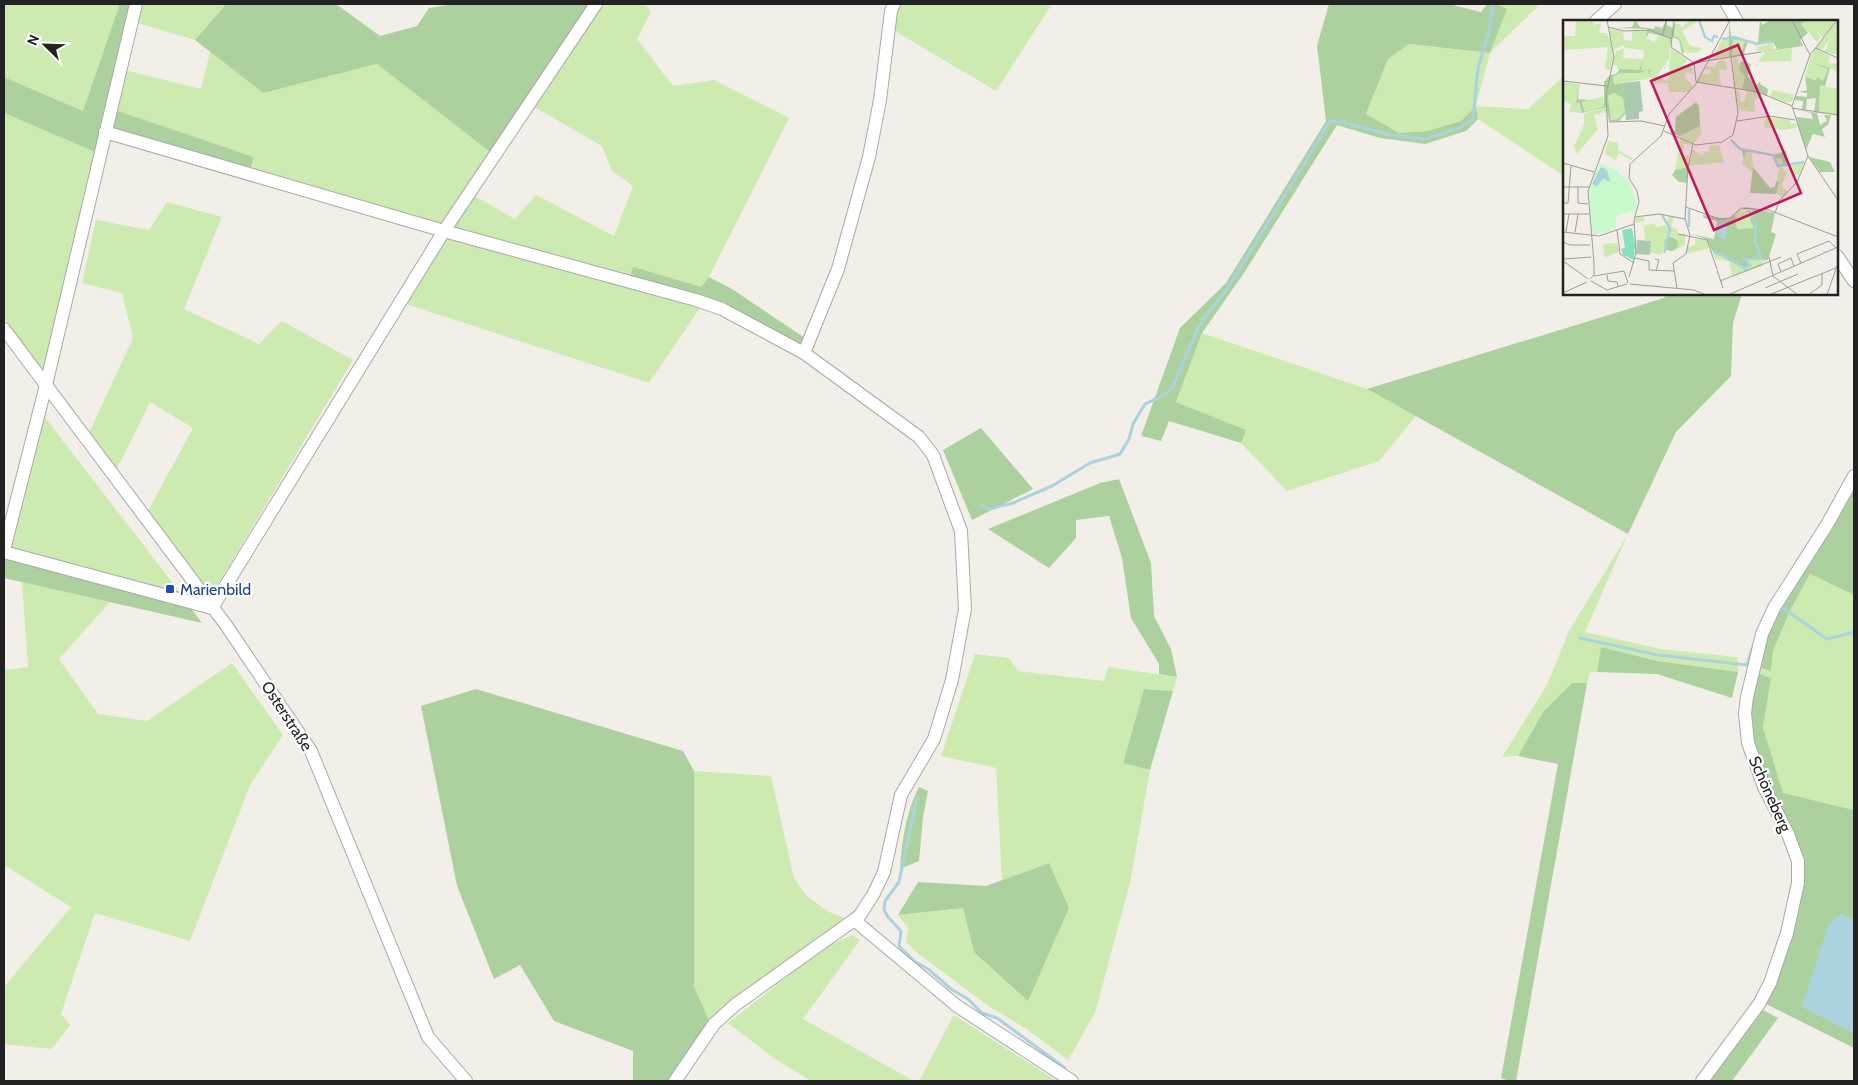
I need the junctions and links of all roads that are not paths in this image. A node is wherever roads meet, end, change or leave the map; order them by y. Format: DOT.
graph roads {
  1 [pos="136,4"];
  2 [pos="596,4"];
  3 [pos="894,4"];
  4 [pos="1615,4"];
  5 [pos="1727,4"];
  6 [pos="1597,20"];
  7 [pos="1736,20"];
  8 [pos="105,132"];
  9 [pos="444,231"];
  10 [pos="1838,257"];
  11 [pos="1854,281"];
  12 [pos="4,329"];
  13 [pos="804,353"];
  14 [pos="46,385"];
  15 [pos="1854,476"];
  16 [pos="4,551"];
  17 [pos="212,608"];
  18 [pos="854,920"];
  19 [pos="466,1081"];
  20 [pos="675,1081"];
  21 [pos="1072,1081"];
  22 [pos="1702,1081"];
  1 -- 8 [label="street"];
  2 -- 9 [label="street"];
  3 -- 13 [label="street"];
  4 -- 6 [label="street"];
  5 -- 7 [label="street"];
  8 -- 9 [label="street"];
  8 -- 14 [label="street"];
  9 -- 13 [label="street"];
  9 -- 17 [label="street"];
  10 -- 11 [label="street"];
  12 -- 14 [label="street, Osterstraße"];
  13 -- 18 [label="street"];
  14 -- 16 [label="street"];
  14 -- 17 [label="street, Osterstraße"];
  15 -- 22 [label="street, Schöneberg"];
  16 -- 17 [label="street"];
  17 -- 19 [label="street, Osterstraße"];
  18 -- 20 [label="street"];
  18 -- 21 [label="street"];
}
